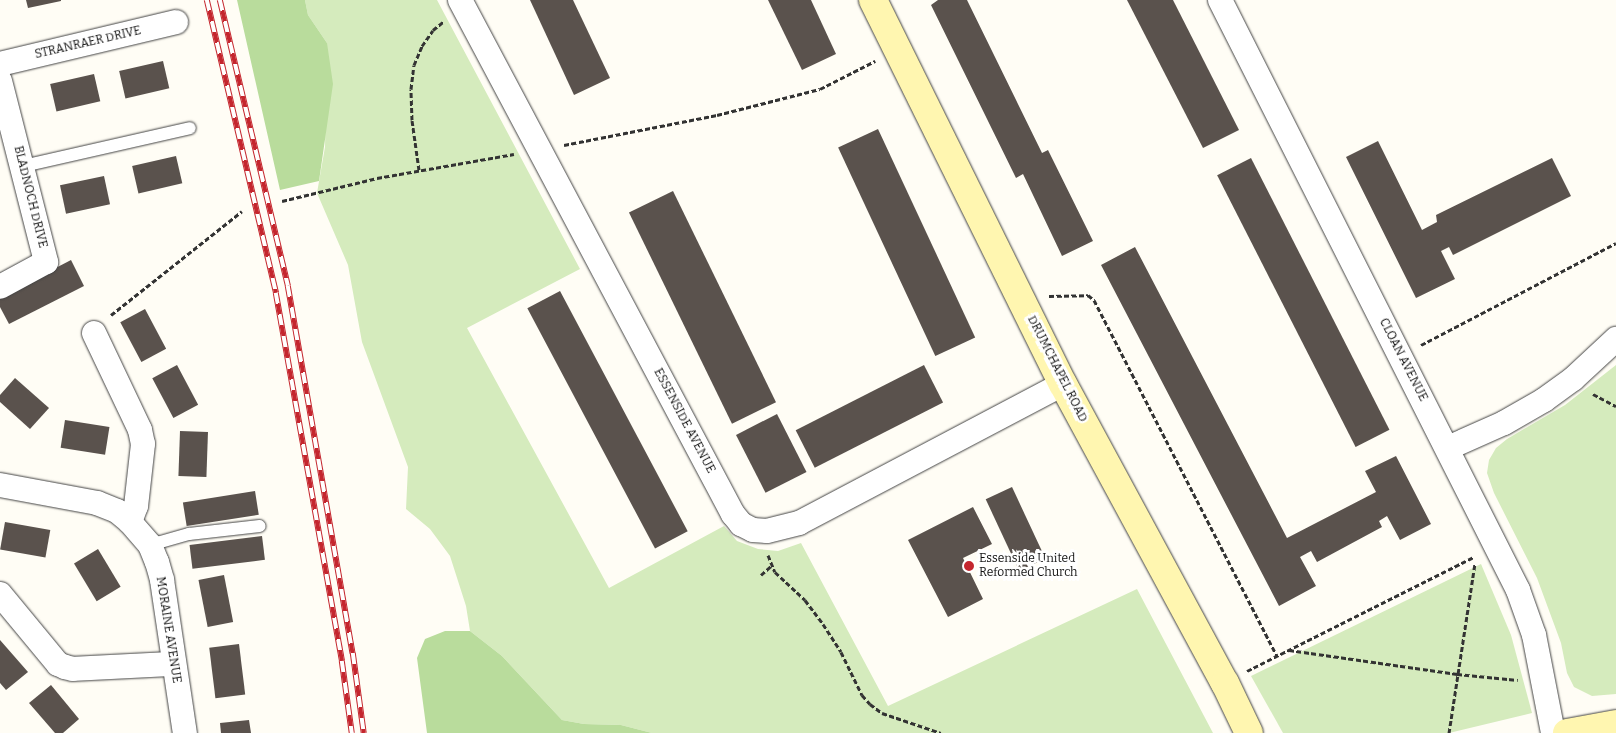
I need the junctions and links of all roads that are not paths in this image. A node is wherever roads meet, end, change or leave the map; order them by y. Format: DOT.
graph roads {
  1 [pos="873,0"];
  2 [pos="1220,0"];
  3 [pos="462,4"];
  4 [pos="176,22"];
  5 [pos="0,64"];
  6 [pos="0,81"];
  7 [pos="190,128"];
  8 [pos="23,166"];
  9 [pos="0,287"];
  10 [pos="94,334"];
  11 [pos="1616,339"];
  12 [pos="1063,384"];
  13 [pos="1448,448"];
  14 [pos="0,485"];
  15 [pos="130,522"];
  16 [pos="260,526"];
  17 [pos="150,545"];
  18 [pos="0,594"];
  19 [pos="173,664"];
  20 [pos="1616,724"];
  21 [pos="185,733"];
  22 [pos="1249,733"];
  23 [pos="1553,733"];
  24 [pos="1567,733"];
  1 -- 12 [label="street, DRUMCHAPEL ROAD"];
  2 -- 13 [label="street, CLOAN AVENUE"];
  3 -- 12 [label="street, ESSENSIDE AVENUE"];
  4 -- 5 [label="street, STRANRAER DRIVE"];
  6 -- 8 [label="street, BLADNOCH DRIVE"];
  7 -- 8 [label="lane"];
  8 -- 9 [label="street, BLADNOCH DRIVE"];
  10 -- 15 [label="street"];
  11 -- 13 [label="street"];
  12 -- 22 [label="street, DRUMCHAPEL ROAD"];
  13 -- 23 [label="street, CLOAN AVENUE"];
  14 -- 15 [label="street, MORAINE AVENUE"];
  15 -- 17 [label="street, MORAINE AVENUE"];
  16 -- 17 [label="lane"];
  17 -- 19 [label="street, MORAINE AVENUE"];
  18 -- 19 [label="street"];
  19 -- 21 [label="street, MORAINE AVENUE"];
  20 -- 24 [label="street"];
}
